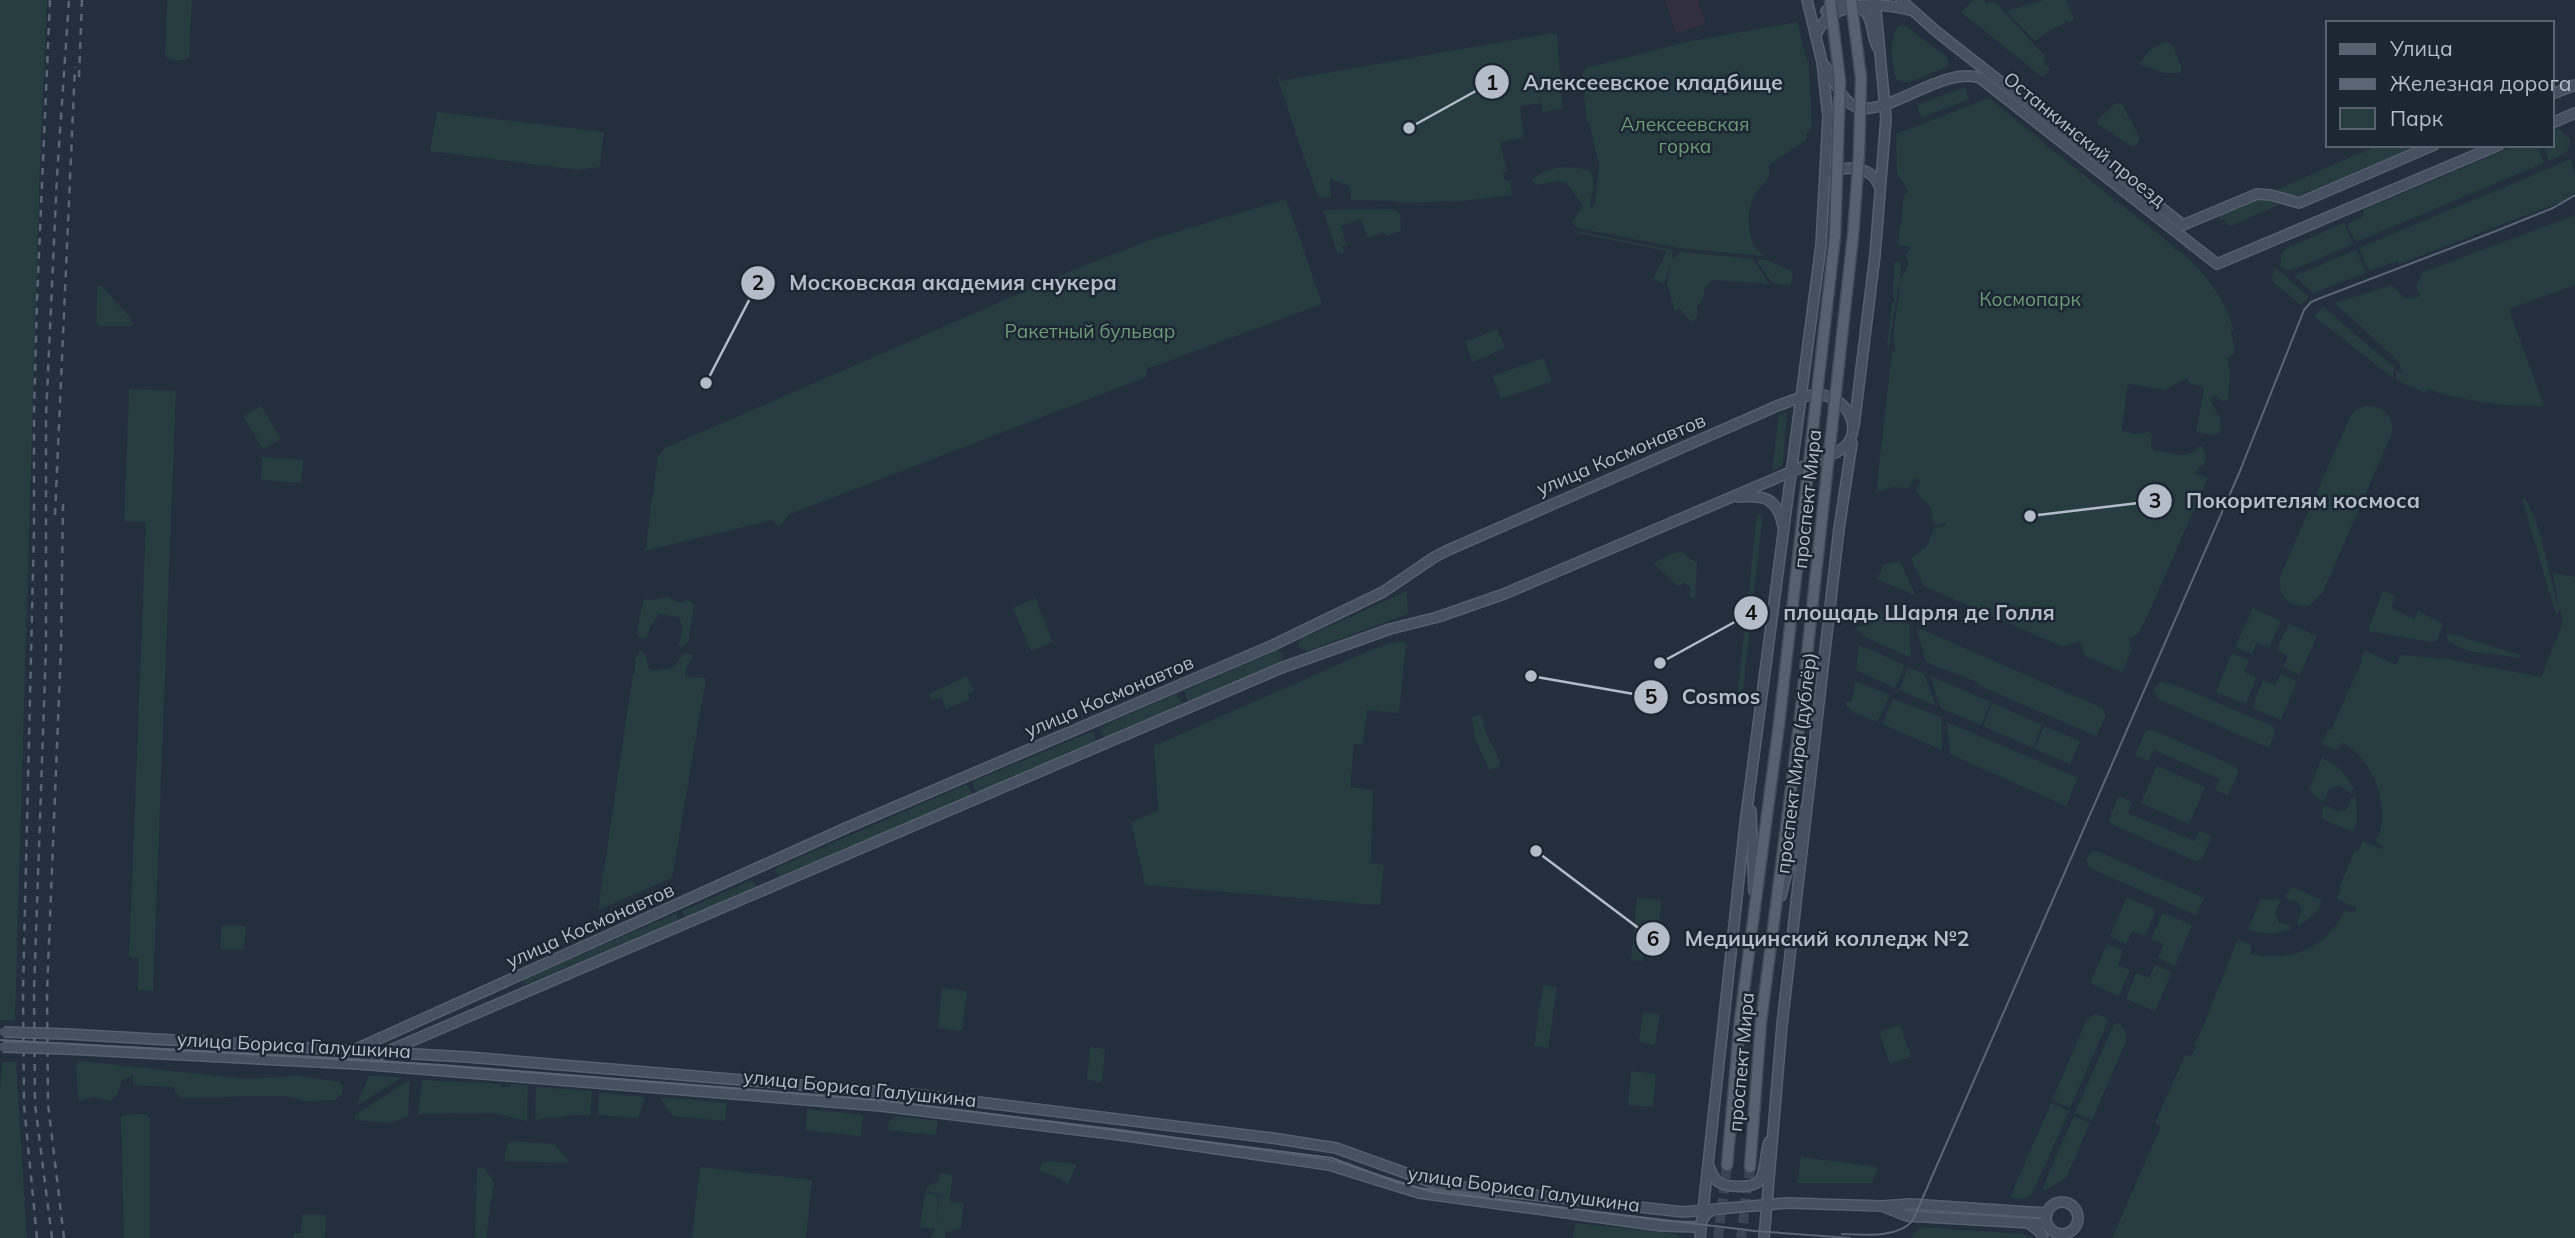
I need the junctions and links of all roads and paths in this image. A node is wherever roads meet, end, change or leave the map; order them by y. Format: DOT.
graph roads {
  1 [pos="1807,0"];
  2 [pos="1830,0"];
  3 [pos="1842,0"];
  4 [pos="1901,0"];
  5 [pos="1876,2"];
  6 [pos="1852,3"];
  7 [pos="1912,11"];
  8 [pos="1817,33"];
  9 [pos="1881,55"];
  10 [pos="1822,62"];
  11 [pos="2575,85"];
  12 [pos="2554,93"];
  13 [pos="1885,104"];
  14 [pos="2575,113"];
  15 [pos="2554,122"];
  16 [pos="2429,147"];
  17 [pos="2494,147"];
  18 [pos="1825,181"];
  19 [pos="1880,190"];
  20 [pos="1801,397"];
  21 [pos="1853,437"];
  22 [pos="1792,471"];
  23 [pos="1732,497"];
  24 [pos="1784,535"];
  25 [pos="1809,782"];
  26 [pos="1751,785"];
  27 [pos="1755,924"];
  28 [pos="1774,925"];
  29 [pos="2,1032"];
  30 [pos="2,1046"];
  31 [pos="354,1050"];
  32 [pos="388,1052"];
  33 [pos="358,1064"];
  34 [pos="1773,1131"];
  35 [pos="1708,1165"];
  36 [pos="1727,1165"];
  37 [pos="1750,1167"];
  38 [pos="1768,1205"];
  39 [pos="1882,1206"];
  40 [pos="2047,1213"];
  41 [pos="1706,1214"];
  42 [pos="2029,1223"];
  43 [pos="2047,1224"];
  44 [pos="1682,1227"];
  45 [pos="2054,1235"];
  46 [pos="1700,1238"];
  47 [pos="1765,1238"];
  48 [pos="2043,1238"];
  1 -- 8 [label="main road"];
  2 -- 27 [label="main road, проспект Мира, bridge"];
  3 -- 8 [label="main road"];
  4 -- 7 [label="main road, Останкинский проезд"];
  5 -- 6 [label="main road"];
  5 -- 7 [label="main road"];
  5 -- 9 [label="main road, проспект Мира (дублёр)"];
  6 -- 8 [label="main road"];
  6 -- 9 [label="main road"];
  6 -- 28 [label="main road, проспект Мира, bridge"];
  7 -- 16 [label="main road, Останкинский проезд"];
  8 -- 10 [label="main road"];
  9 -- 13 [label="main road, проспект Мира (дублёр)"];
  10 -- 13 [label="main road"];
  10 -- 18 [label="main road"];
  11 -- 12 [label="main road"];
  13 -- 17 [label="main road, Останкинский проезд"];
  13 -- 19 [label="main road, проспект Мира (дублёр)"];
  14 -- 15 [label="main road"];
  18 -- 19 [label="main road"];
  18 -- 20 [label="main road"];
  19 -- 21 [label="main road, проспект Мира (дублёр)"];
  20 -- 21 [label="main road, улица Космонавтов"];
  20 -- 22 [label="main road, проспект Мира (дублёр)"];
  20 -- 31 [label="main road, улица Космонавтов"];
  21 -- 22 [label="main road, улица Космонавтов"];
  21 -- 25 [label="main road, проспект Мира (дублёр)"];
  22 -- 23 [label="main road, улица Космонавтов"];
  22 -- 24 [label="main road, проспект Мира (дублёр)"];
  23 -- 24 [label="main road"];
  23 -- 32 [label="main road, улица Космонавтов"];
  24 -- 26 [label="main road, проспект Мира (дублёр)"];
  25 -- 28 [label="main road"];
  25 -- 34 [label="main road, проспект Мира (дублёр)"];
  26 -- 27 [label="main road"];
  26 -- 35 [label="main road, проспект Мира (дублёр)"];
  27 -- 36 [label="main road, проспект Мира"];
  28 -- 37 [label="main road, проспект Мира"];
  29 -- 31 [label="main road, улица Бориса Галушкина, bridge"];
  30 -- 33 [label="main road, улица Бориса Галушкина, bridge"];
  31 -- 32 [label="main road, улица Бориса Галушкина"];
  32 -- 33 [label="main road, улица Космонавтов"];
  32 -- 41 [label="main road, улица Бориса Галушкина"];
  33 -- 44 [label="main road, улица Бориса Галушкина"];
  34 -- 35 [label="main road"];
  34 -- 38 [label="main road, проспект Мира (дублёр)"];
  35 -- 41 [label="main road, проспект Мира (дублёр)"];
  38 -- 39 [label="main road"];
  38 -- 41 [label="main road"];
  38 -- 47 [label="main road, проспект Мира (дублёр)"];
  39 -- 40 [label="main road"];
  39 -- 42 [label="main road"];
  40 -- 43 [label="main road"];
  40 -- 45 [label="main road"];
  41 -- 44 [label="main road, улица Бориса Галушкина"];
  41 -- 46 [label="main road, проспект Мира (дублёр)"];
  42 -- 43 [label="main road"];
  42 -- 48 [label="main road"];
  43 -- 45 [label="main road"];
  44 -- 46 [label="main road"];
}
